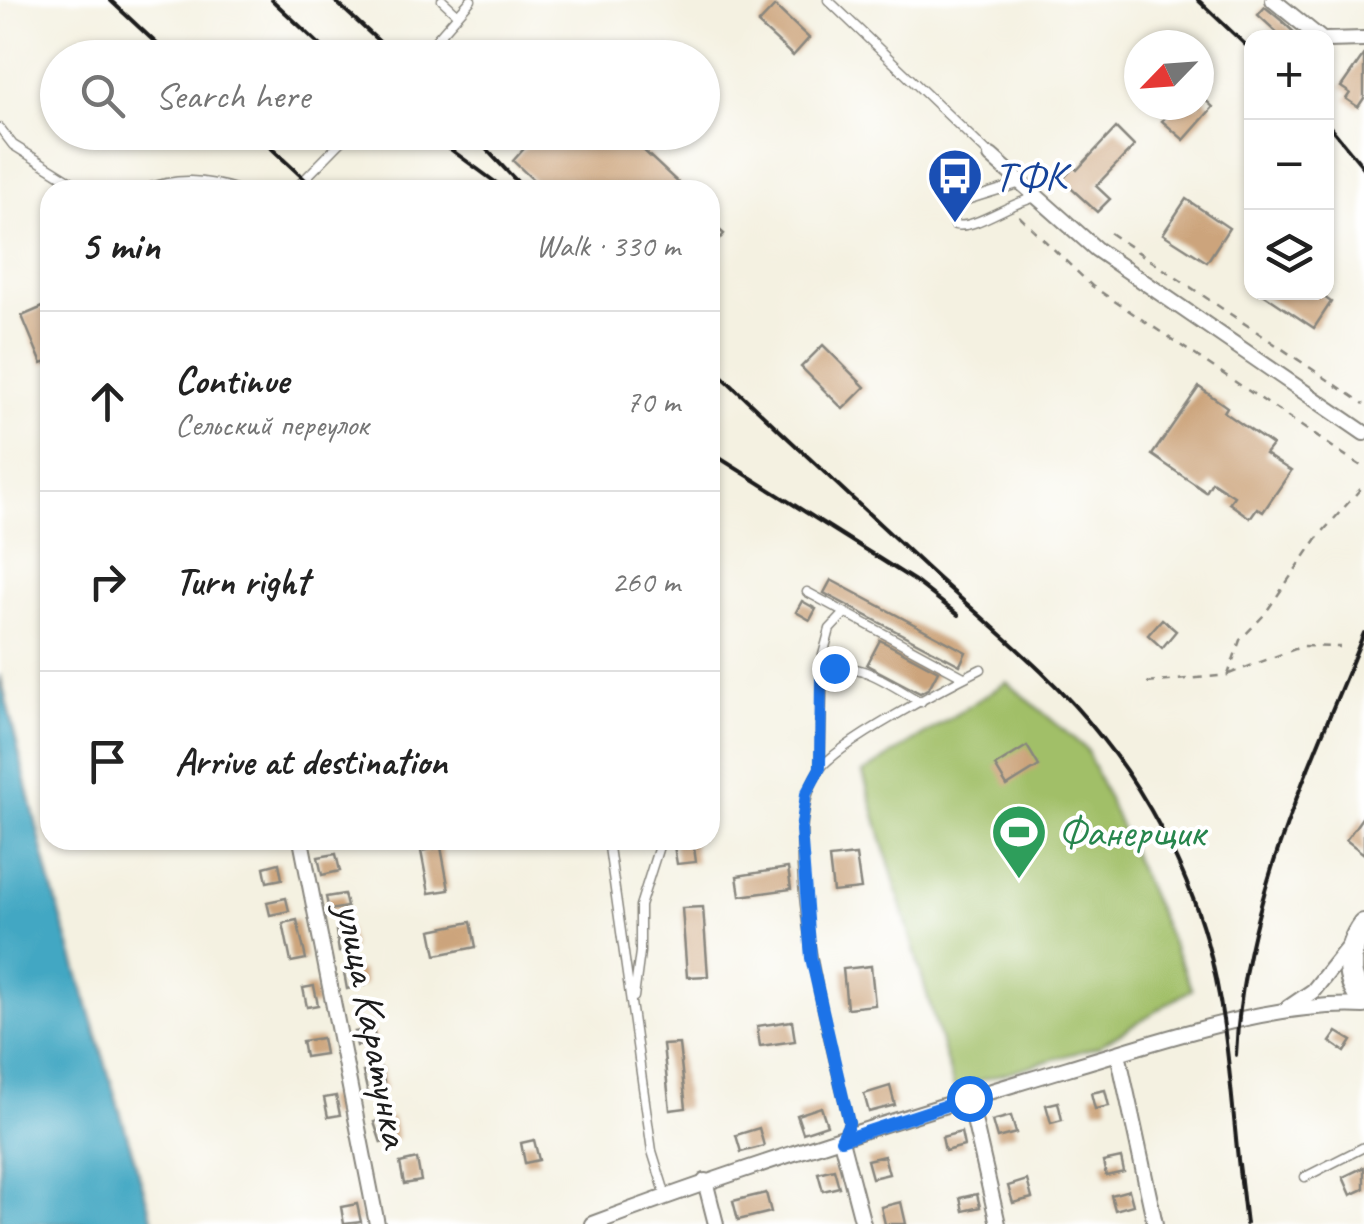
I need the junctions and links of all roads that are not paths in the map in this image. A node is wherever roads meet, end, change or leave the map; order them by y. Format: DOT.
graph roads {
  1 [pos="442,0"];
  2 [pos="471,0"];
  3 [pos="828,0"];
  4 [pos="1273,0"];
  5 [pos="1290,6"];
  6 [pos="458,14"];
  7 [pos="1314,30"];
  8 [pos="1334,39"];
  9 [pos="436,40"];
  10 [pos="1364,40"];
  11 [pos="0,128"];
  12 [pos="333,150"];
  13 [pos="991,156"];
  14 [pos="69,180"];
  15 [pos="169,180"];
  16 [pos="205,180"];
  17 [pos="304,180"];
  18 [pos="1021,183"];
  19 [pos="1038,197"];
  20 [pos="1364,433"];
  21 [pos="807,592"];
  22 [pos="845,613"];
  23 [pos="981,669"];
  24 [pos="821,676"];
  25 [pos="964,678"];
  26 [pos="922,702"];
  27 [pos="820,768"];
  28 [pos="304,850"];
  29 [pos="610,850"];
  30 [pos="659,850"];
  31 [pos="1360,931"];
  32 [pos="1364,1003"];
  33 [pos="633,1006"];
  34 [pos="1278,1014"];
  35 [pos="1118,1053"];
  36 [pos="969,1098"];
  37 [pos="841,1140"];
  38 [pos="1364,1148"];
  39 [pos="1305,1177"];
  40 [pos="705,1181"];
  41 [pos="666,1196"];
  42 [pos="377,1224"];
  43 [pos="592,1224"];
  44 [pos="716,1224"];
  45 [pos="862,1224"];
  46 [pos="998,1224"];
  47 [pos="1154,1224"];
  1 -- 6 [label="lane"];
  2 -- 6 [label="lane"];
  3 -- 13 [label="lane"];
  4 -- 5 [label="street"];
  5 -- 7 [label="street"];
  6 -- 9 [label="lane"];
  8 -- 10 [label="street"];
  11 -- 14 [label="lane"];
  12 -- 17 [label="lane"];
  13 -- 18 [label="street"];
  15 -- 16 [label="lane"];
  18 -- 19 [label="street"];
  18 -- 19 [label="lane"];
  19 -- 20 [label="street"];
  21 -- 22 [label="lane"];
  22 -- 24 [label="lane"];
  22 -- 25 [label="lane"];
  23 -- 25 [label="lane"];
  24 -- 26 [label="lane"];
  24 -- 27 [label="lane"];
  25 -- 26 [label="lane"];
  26 -- 27 [label="lane"];
  27 -- 37 [label="lane"];
  28 -- 42 [label="street, улица Каратунка"];
  29 -- 33 [label="lane"];
  30 -- 33 [label="lane"];
  31 -- 32 [label="main road"];
  31 -- 34 [label="street"];
  32 -- 34 [label="street"];
  33 -- 41 [label="lane"];
  34 -- 35 [label="street"];
  35 -- 36 [label="street"];
  35 -- 47 [label="street"];
  36 -- 37 [label="street"];
  36 -- 46 [label="street"];
  37 -- 40 [label="street"];
  37 -- 45 [label="street"];
  38 -- 39 [label="lane"];
  40 -- 41 [label="street"];
  40 -- 44 [label="street"];
  41 -- 43 [label="street"];
}
